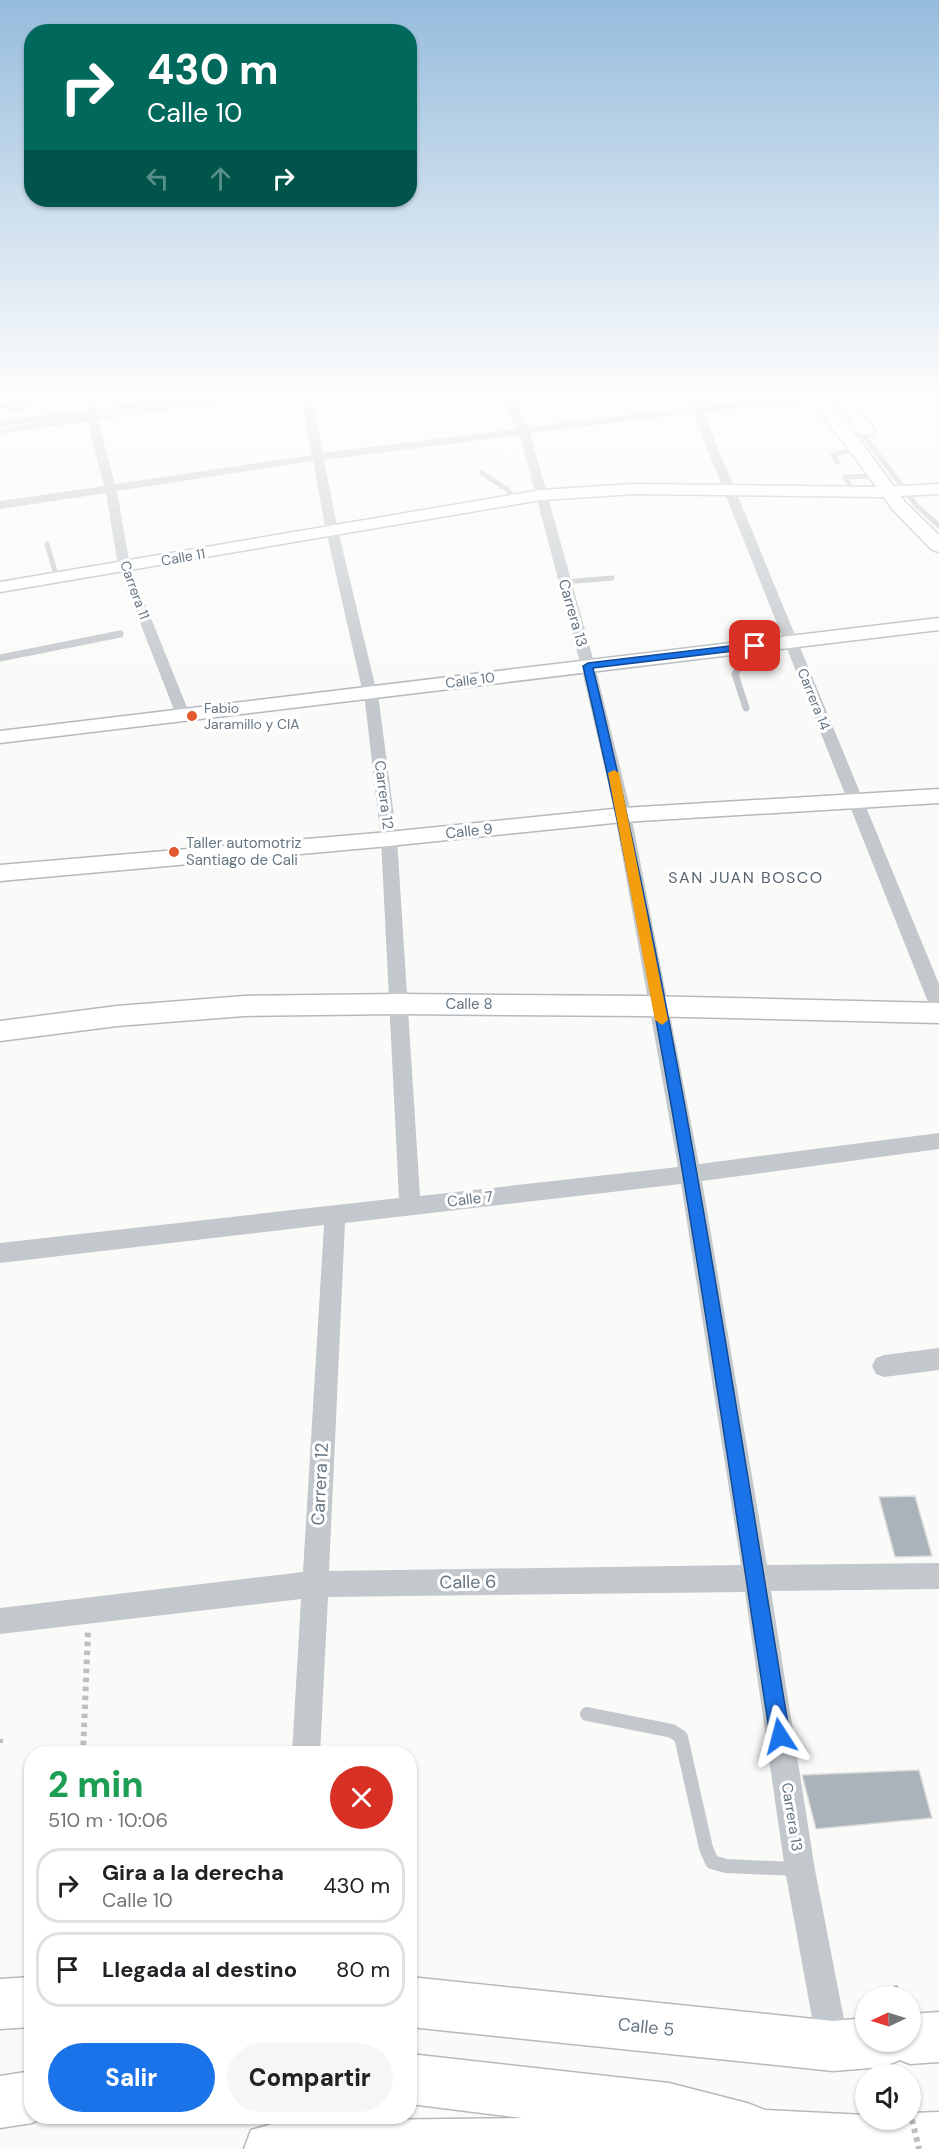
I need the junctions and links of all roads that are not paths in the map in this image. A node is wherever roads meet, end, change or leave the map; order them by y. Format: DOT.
graph roads {
  1 [pos="96,491"];
  2 [pos="111,491"];
  3 [pos="325,491"];
  4 [pos="509,491"];
  5 [pos="540,491"];
  6 [pos="599,491"];
  7 [pos="707,491"];
  8 [pos="741,491"];
  9 [pos="894,491"];
  10 [pos="902,491"];
  11 [pos="920,491"];
  12 [pos="730,492"];
  13 [pos="905,493"];
  14 [pos="541,495"];
  15 [pos="939,496"];
  16 [pos="514,498"];
  17 [pos="0,506"];
  18 [pos="939,519"];
  19 [pos="939,526"];
  20 [pos="332,531"];
  21 [pos="939,538"];
  22 [pos="46,544"];
  23 [pos="939,546"];
  24 [pos="124,566"];
  25 [pos="57,578"];
  26 [pos="612,578"];
  27 [pos="564,582"];
  28 [pos="0,587"];
  29 [pos="939,624"];
  30 [pos="120,634"];
  31 [pos="791,642"];
  32 [pos="737,648"];
  33 [pos="0,658"];
  34 [pos="588,666"];
  35 [pos="370,692"];
  36 [pos="746,708"];
  37 [pos="183,715"];
  38 [pos="0,737"];
  39 [pos="939,796"];
  40 [pos="855,800"];
  41 [pos="623,815"];
  42 [pos="389,839"];
  43 [pos="0,873"];
  44 [pos="398,1004"];
  45 [pos="659,1006"];
  46 [pos="939,1006"];
  47 [pos="939,1013"];
  48 [pos="0,1031"];
  49 [pos="939,1141"];
  50 [pos="690,1174"];
  51 [pos="410,1206"];
  52 [pos="335,1214"];
  53 [pos="0,1253"];
  54 [pos="939,1359"];
  55 [pos="884,1366"];
  56 [pos="939,1576"];
  57 [pos="756,1579"];
  58 [pos="315,1584"];
  59 [pos="0,1621"];
  60 [pos="587,1714"];
  61 [pos="306,1746"];
  62 [pos="800,1870"];
  63 [pos="417,2003"];
  64 [pos="939,2037"];
  65 [pos="921,2038"];
  66 [pos="855,2044"];
  67 [pos="833,2046"];
  68 [pos="417,2080"];
  69 [pos="24,2098"];
  70 [pos="0,2102"];
  71 [pos="772,2136"];
  72 [pos="939,2138"];
  73 [pos="856,2146"];
  74 [pos="278,2148"];
  1 -- 17 [label="street"];
  2 -- 24 [label="street, Carrera 11"];
  3 -- 20 [label="street, Carrera 12"];
  4 -- 16 [label="lane"];
  5 -- 14 [label="street, Carrera 13"];
  6 -- 14 [label="street, Calle 11"];
  7 -- 12 [label="street, Calle 11"];
  8 -- 12 [label="street, Calle 11"];
  9 -- 13 [label="street, Calle 11"];
  10 -- 13 [label="main road"];
  11 -- 13 [label="street, Calle 11"];
  12 -- 31 [label="street, Carrera 14"];
  13 -- 15 [label="street, Calle 11"];
  13 -- 18 [label="main road"];
  13 -- 19 [label="lane"];
  13 -- 21 [label="lane"];
  13 -- 23 [label="main road"];
  14 -- 16 [label="street, Calle 11"];
  14 -- 27 [label="street, Carrera 13"];
  16 -- 20 [label="street, Calle 11"];
  20 -- 24 [label="street, Calle 11"];
  20 -- 35 [label="street, Carrera 12"];
  22 -- 25 [label="lane"];
  24 -- 25 [label="street, Calle 11"];
  24 -- 37 [label="street, Carrera 11"];
  25 -- 28 [label="street, Calle 11"];
  26 -- 27 [label="lane"];
  27 -- 34 [label="street, Carrera 13"];
  29 -- 31 [label="street, Calle 10"];
  30 -- 33 [label="lane"];
  31 -- 32 [label="street, Calle 10"];
  31 -- 40 [label="street, Carrera 14"];
  32 -- 34 [label="street, Calle 10"];
  32 -- 36 [label="lane"];
  34 -- 35 [label="street, Calle 10"];
  34 -- 41 [label="street, Carrera 13"];
  35 -- 37 [label="street, Calle 10"];
  35 -- 42 [label="street, Carrera 12"];
  37 -- 38 [label="street, Calle 10"];
  39 -- 40 [label="street, Calle 9"];
  40 -- 41 [label="street, Calle 9"];
  40 -- 46 [label="street, Carrera 14"];
  41 -- 42 [label="street, Calle 9"];
  41 -- 45 [label="street, Carrera 13"];
  42 -- 43 [label="street, Calle 9"];
  42 -- 44 [label="street, Carrera 12"];
  44 -- 45 [label="street, Calle 8"];
  44 -- 48 [label="street, Calle 8"];
  44 -- 51 [label="street, Carrera 12"];
  45 -- 47 [label="street, Calle 8"];
  45 -- 50 [label="street, Carrera 13"];
  49 -- 50 [label="street, Calle 7"];
  50 -- 51 [label="street, Calle 7"];
  50 -- 57 [label="street, Carrera 13"];
  51 -- 52 [label="street, Calle 7"];
  52 -- 53 [label="street, Calle 7"];
  52 -- 58 [label="street, Carrera 12"];
  54 -- 55 [label="street"];
  56 -- 57 [label="street, Calle 6"];
  57 -- 58 [label="street, Calle 6"];
  57 -- 62 [label="street, Carrera 13"];
  58 -- 59 [label="street, Calle 6"];
  58 -- 61 [label="street, Carrera 12"];
  60 -- 62 [label="lane"];
  62 -- 67 [label="street, Carrera 13"];
  63 -- 67 [label="main road, Calle 5"];
  64 -- 65 [label="main road"];
  66 -- 67 [label="main road, Calle 5"];
  68 -- 71 [label="main road"];
  69 -- 70 [label="main road"];
  71 -- 73 [label="main road"];
  71 -- 74 [label="main road"];
  72 -- 73 [label="main road"];
}
